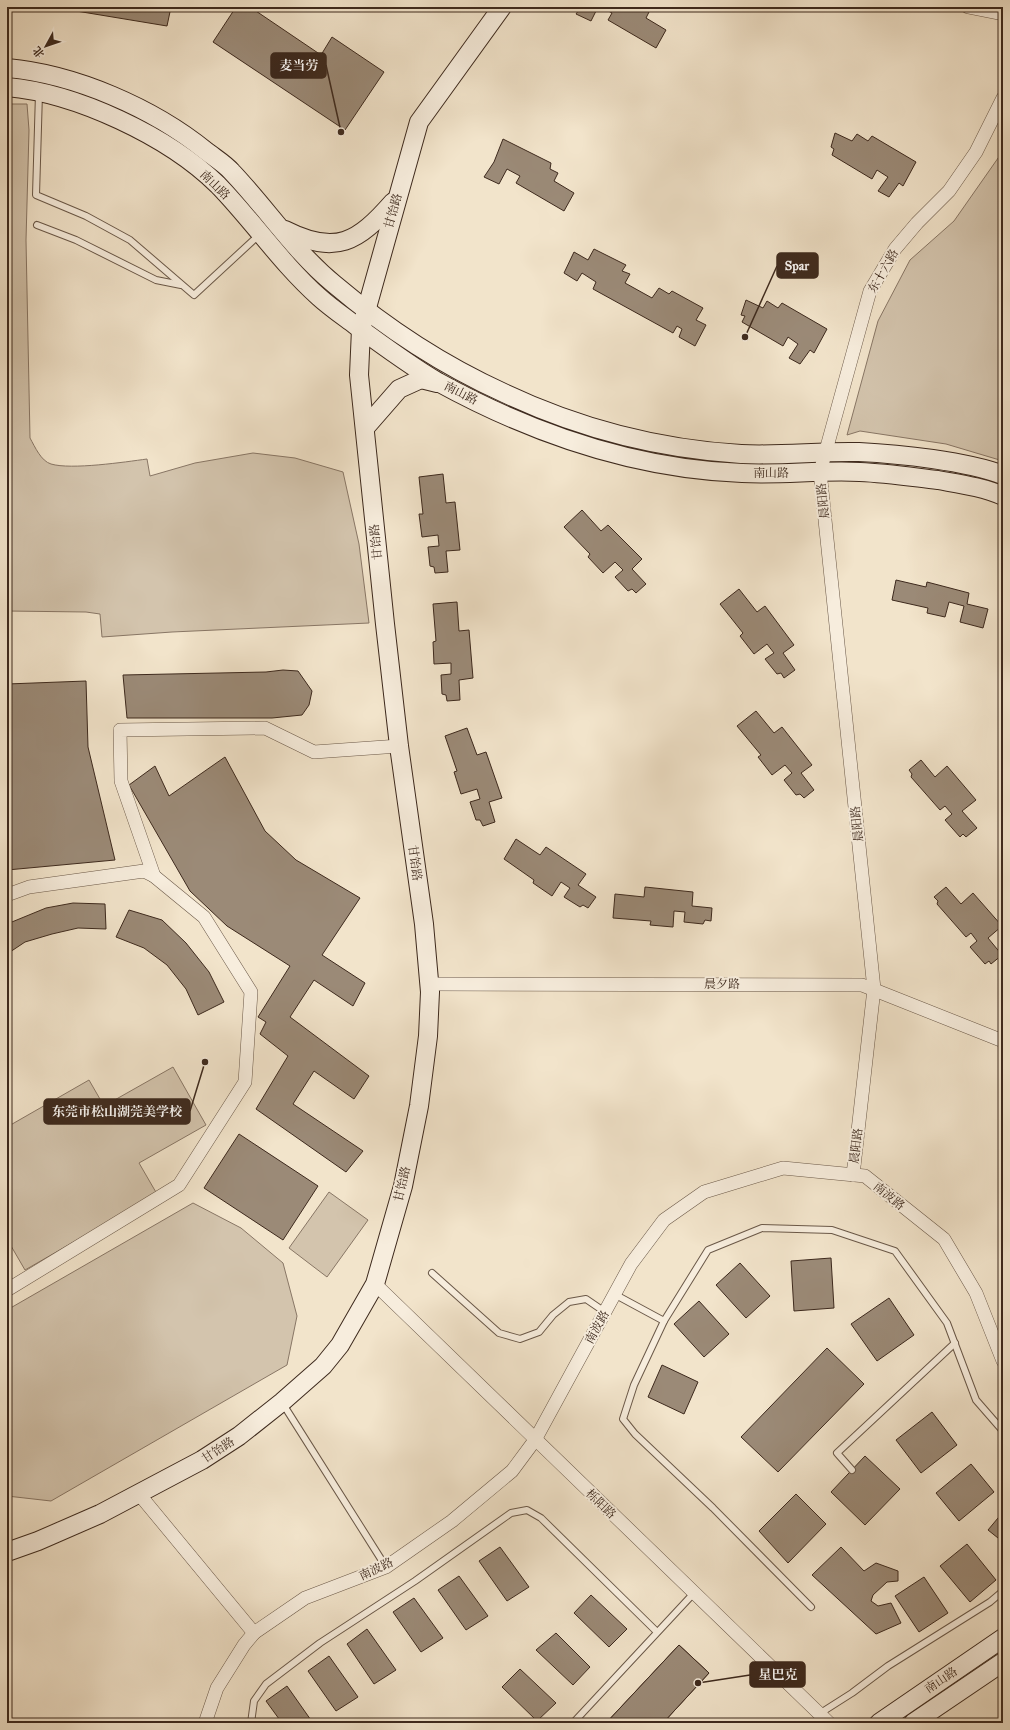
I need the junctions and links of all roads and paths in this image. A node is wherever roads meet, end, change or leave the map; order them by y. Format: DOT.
graph roads {
  1 [pos="502,7"];
  2 [pos="968,7"];
  3 [pos="1003,14"];
  4 [pos="7,68"];
  5 [pos="7,87"];
  6 [pos="39,93"];
  7 [pos="1003,98"];
  8 [pos="397,199"];
  9 [pos="37,225"];
  10 [pos="279,227"];
  11 [pos="260,234"];
  12 [pos="183,286"];
  13 [pos="365,308"];
  14 [pos="360,329"];
  15 [pos="445,386"];
  16 [pos="365,428"];
  17 [pos="827,453"];
  18 [pos="820,472"];
  19 [pos="1003,475"];
  20 [pos="1003,496"];
  21 [pos="399,746"];
  22 [pos="154,876"];
  23 [pos="7,895"];
  24 [pos="429,984"];
  25 [pos="874,989"];
  26 [pos="1003,1041"];
  27 [pos="853,1175"];
  28 [pos="432,1273"];
  29 [pos="375,1284"];
  30 [pos="7,1290"];
  31 [pos="614,1294"];
  32 [pos="605,1312"];
  33 [pos="664,1321"];
  34 [pos="954,1343"];
  35 [pos="1003,1361"];
  36 [pos="282,1402"];
  37 [pos="1003,1431"];
  38 [pos="535,1440"];
  39 [pos="852,1470"];
  40 [pos="139,1494"];
  41 [pos="7,1552"];
  42 [pos="386,1567"];
  43 [pos="1003,1592"];
  44 [pos="694,1593"];
  45 [pos="811,1606"];
  46 [pos="657,1632"];
  47 [pos="254,1633"];
  48 [pos="1003,1638"];
  49 [pos="1003,1662"];
  50 [pos="819,1714"];
  51 [pos="205,1723"];
  52 [pos="251,1723"];
  53 [pos="573,1723"];
  54 [pos="829,1723"];
  55 [pos="879,1723"];
  56 [pos="913,1723"];
  1 -- 8 [label="main road, 甘饴路"];
  2 -- 3 [label="street"];
  4 -- 10 [label="main road, 南山路"];
  5 -- 6 [label="main road, 南山路"];
  6 -- 11 [label="main road, 南山路"];
  6 -- 12 [label="lane"];
  7 -- 17 [label="street, 东十六路"];
  8 -- 10 [label="main road"];
  8 -- 13 [label="main road, 甘饴路"];
  9 -- 12 [label="lane"];
  10 -- 13 [label="main road, 南山路"];
  11 -- 12 [label="lane"];
  11 -- 14 [label="main road, 南山路"];
  13 -- 14 [label="main road, 甘饴路"];
  13 -- 17 [label="main road, 南山路"];
  14 -- 15 [label="main road, 南山路"];
  14 -- 16 [label="main road, 甘饴路"];
  15 -- 16 [label="main road"];
  15 -- 18 [label="main road, 南山路"];
  16 -- 21 [label="main road, 甘饴路"];
  17 -- 18 [label="street, 东十六路"];
  17 -- 19 [label="main road, 南山路"];
  18 -- 20 [label="main road, 南山路"];
  18 -- 25 [label="street, 晨阳路"];
  21 -- 22 [label="street"];
  21 -- 24 [label="main road, 甘饴路"];
  22 -- 23 [label="street"];
  22 -- 30 [label="street"];
  24 -- 25 [label="street, 晨夕路"];
  24 -- 29 [label="main road, 甘饴路"];
  25 -- 26 [label="street, 晨夕路"];
  25 -- 27 [label="street, 晨阳路"];
  27 -- 31 [label="street, 南波路"];
  27 -- 35 [label="street, 南波路"];
  28 -- 32 [label="lane"];
  29 -- 36 [label="main road, 甘饴路"];
  29 -- 38 [label="street, 栎阳路"];
  31 -- 32 [label="street, 南波路"];
  31 -- 33 [label="lane"];
  32 -- 38 [label="street, 南波路"];
  33 -- 34 [label="lane"];
  33 -- 45 [label="lane"];
  34 -- 37 [label="lane"];
  34 -- 39 [label="lane"];
  36 -- 40 [label="main road, 甘饴路"];
  36 -- 42 [label="lane"];
  38 -- 42 [label="street, 南波路"];
  38 -- 44 [label="street, 栎阳路"];
  40 -- 41 [label="main road, 甘饴路"];
  40 -- 47 [label="street"];
  42 -- 47 [label="street, 南波路"];
  43 -- 50 [label="lane"];
  44 -- 46 [label="lane"];
  44 -- 50 [label="street, 栎阳路"];
  46 -- 52 [label="lane"];
  46 -- 53 [label="lane"];
  47 -- 51 [label="street, 南波路"];
  48 -- 55 [label="main road, 南山路"];
  49 -- 56 [label="main road, 南山路"];
  50 -- 54 [label="street, 栎阳路"];
}
